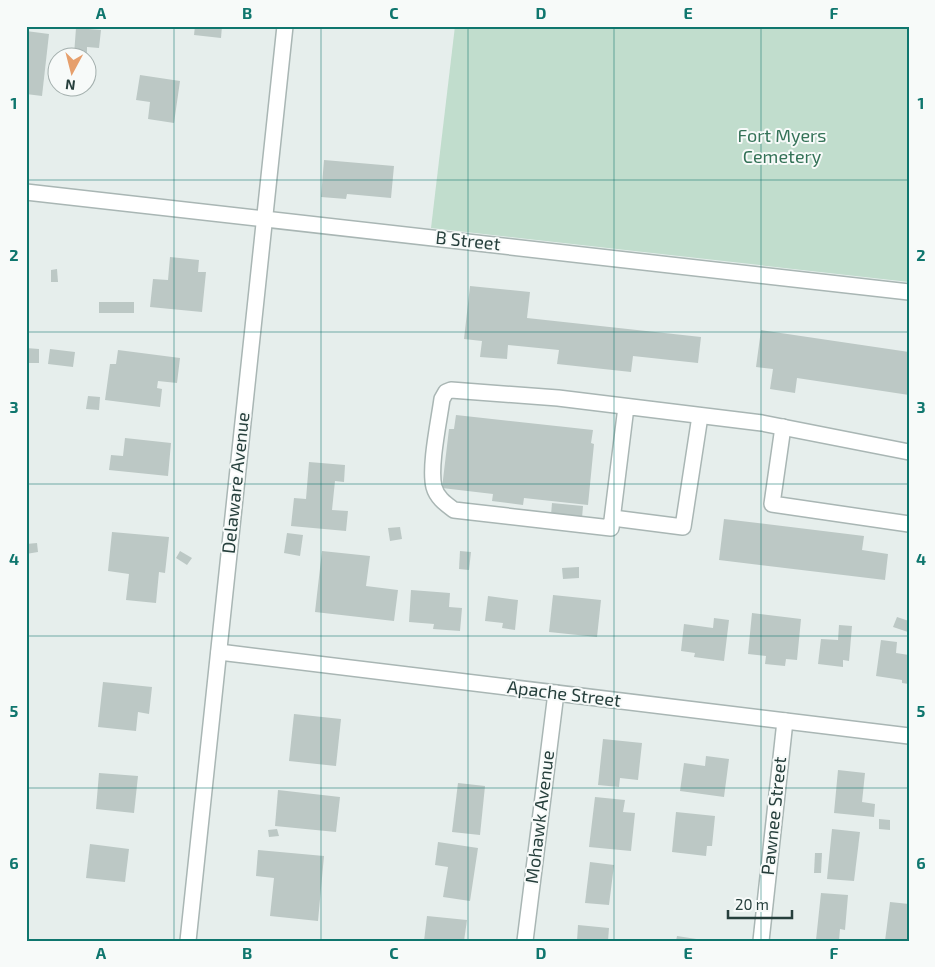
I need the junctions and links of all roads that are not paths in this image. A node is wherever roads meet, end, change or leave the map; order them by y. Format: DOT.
graph roads {
  1 [pos="285,26"];
  2 [pos="26,192"];
  3 [pos="264,218"];
  4 [pos="909,292"];
  5 [pos="626,407"];
  6 [pos="700,416"];
  7 [pos="783,427"];
  8 [pos="909,452"];
  9 [pos="613,518"];
  10 [pos="909,524"];
  11 [pos="219,652"];
  12 [pos="556,693"];
  13 [pos="784,721"];
  14 [pos="909,736"];
  15 [pos="188,941"];
  16 [pos="525,941"];
  17 [pos="761,941"];
  1 -- 3 [label="street, Delaware Avenue"];
  2 -- 3 [label="street, B Street"];
  3 -- 4 [label="street, B Street"];
  3 -- 11 [label="street, Delaware Avenue"];
  5 -- 6 [label="street"];
  5 -- 9 [label="street"];
  5 -- 9 [label="street"];
  6 -- 7 [label="street"];
  6 -- 9 [label="street"];
  7 -- 8 [label="street"];
  7 -- 10 [label="street"];
  11 -- 12 [label="street, Apache Street"];
  11 -- 15 [label="street, Delaware Avenue"];
  12 -- 13 [label="street, Apache Street"];
  12 -- 16 [label="street, Mohawk Avenue"];
  13 -- 14 [label="street, Apache Street"];
  13 -- 17 [label="street, Pawnee Street"];
}
